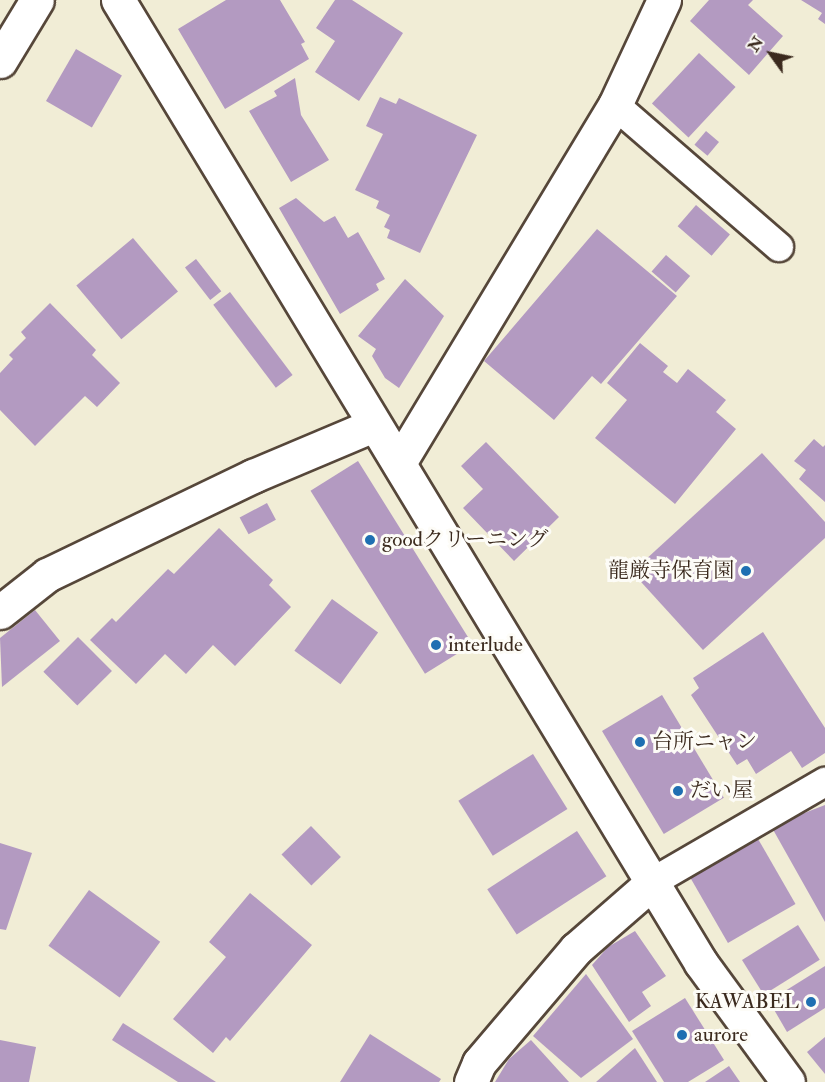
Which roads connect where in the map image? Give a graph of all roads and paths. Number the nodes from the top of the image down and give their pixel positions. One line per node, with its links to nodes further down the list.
1 (37, 0): 4 (street)
2 (118, 0): 7 (street)
3 (664, 0): 5 (street)
4 (0, 61)
5 (615, 105): 6 (lane); 8 (street)
6 (780, 247)
7 (374, 425): 8 (street); 9 (street)
8 (399, 463): 11 (street)
9 (0, 612)
10 (825, 782): 11 (lane)
11 (654, 881): 12 (street); 13 (street)
12 (471, 1082)
13 (788, 1082)

